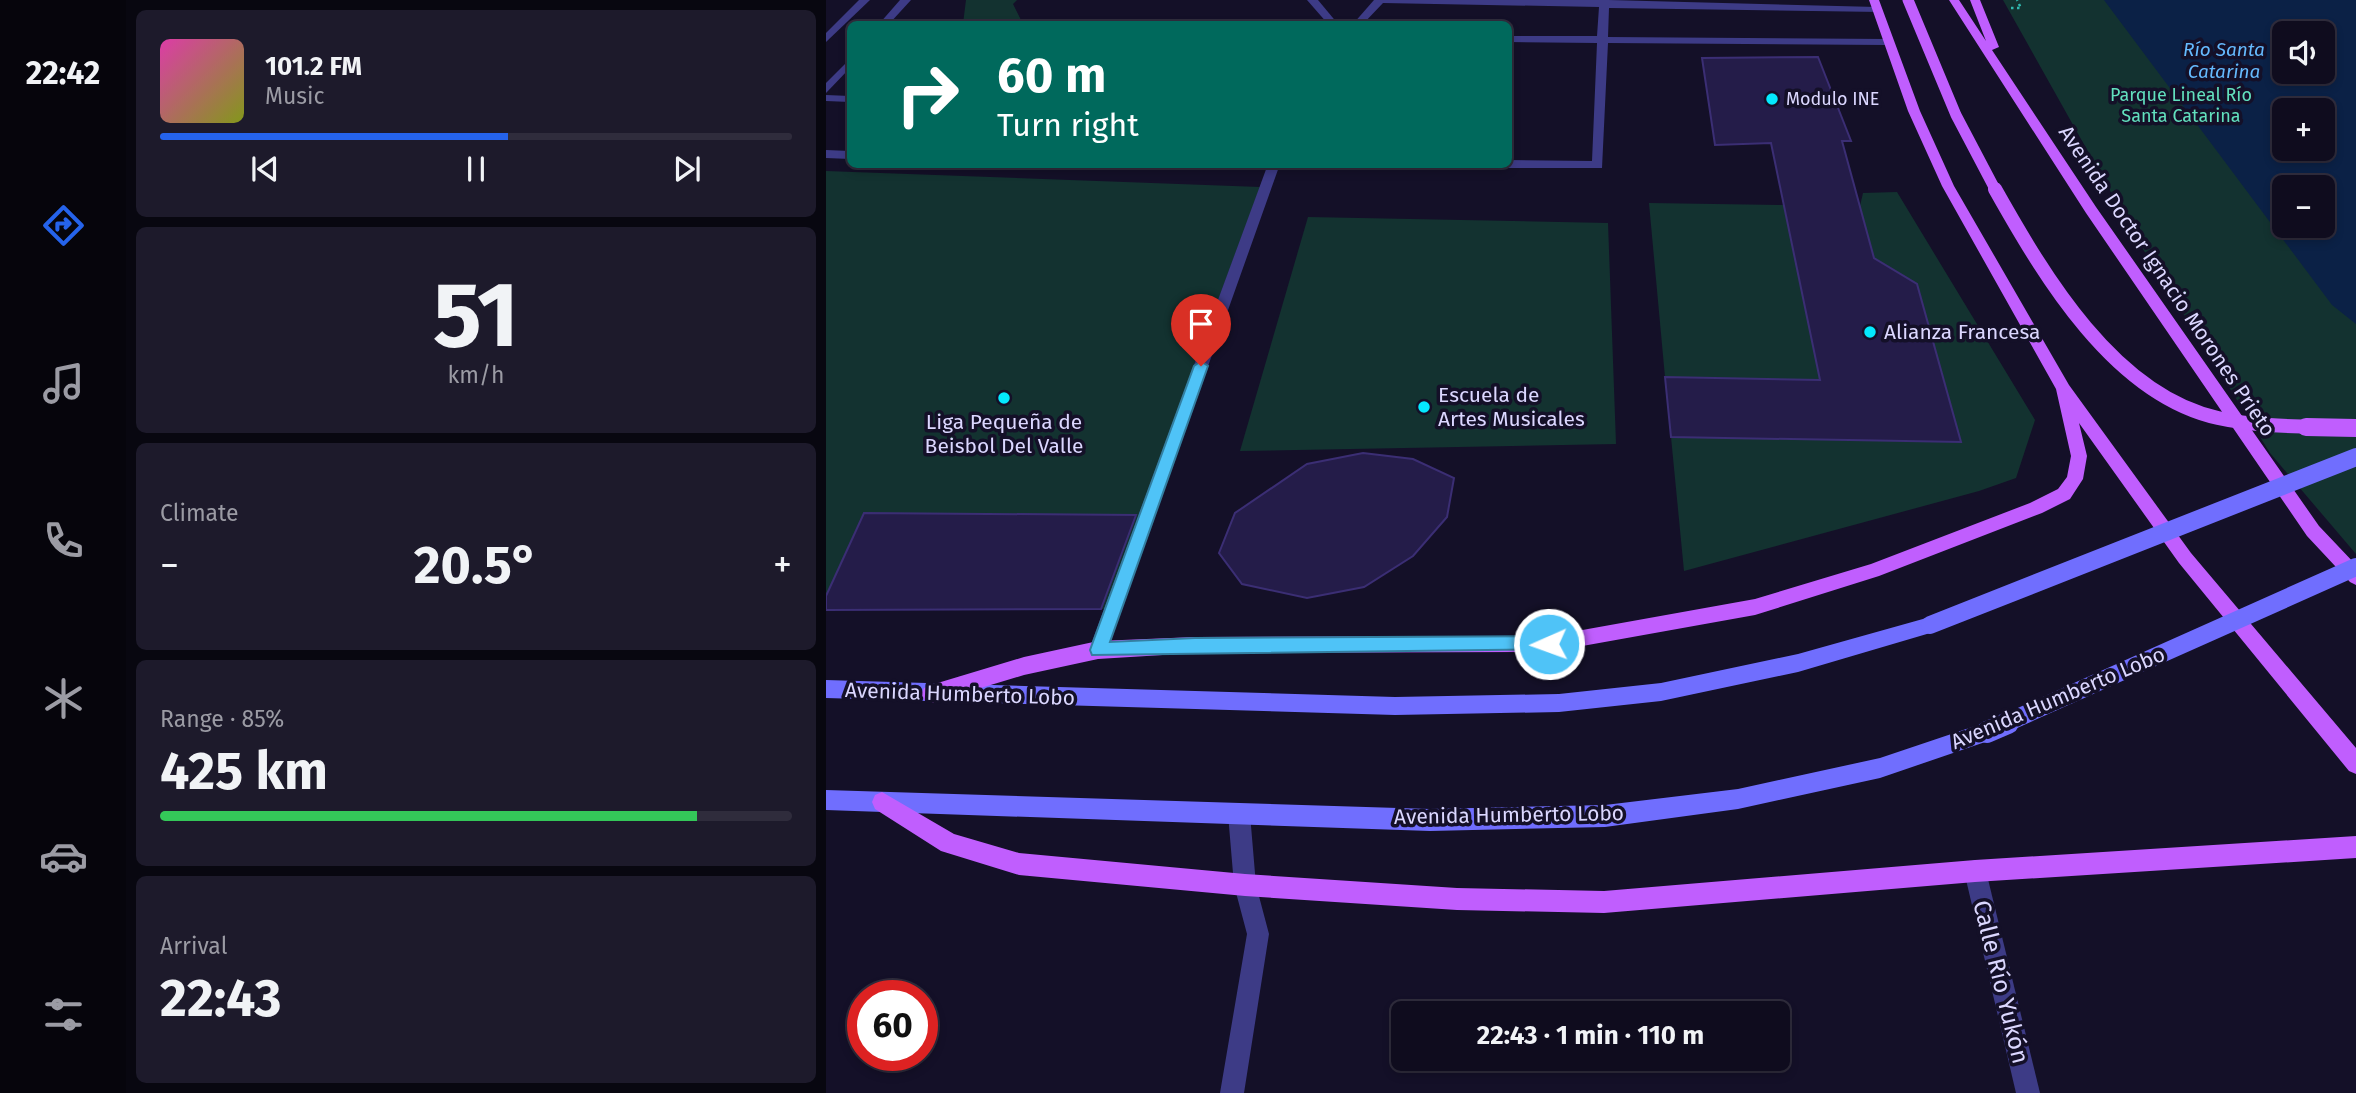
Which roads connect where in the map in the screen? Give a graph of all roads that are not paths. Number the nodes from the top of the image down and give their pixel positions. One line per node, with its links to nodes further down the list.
1 (865, 0): 15 (street)
2 (906, 0): 10 (street)
3 (1312, 0): 11 (street)
4 (1382, 0): 8 (street); 12 (street)
5 (1908, 0): 28 (main road, bridge)
6 (1954, 0): 19 (main road, Avenida Doctor Ignacio Morones Prieto)
7 (1975, 0): 19 (main road)
8 (1603, 3): 13 (street); 16 (street)
9 (1876, 5): 13 (street); 17 (main road)
10 (887, 21)
11 (1330, 21)
12 (1361, 21)
13 (1796, 21): 16 (street); 17 (street)
14 (1512, 38): 16 (street)
15 (826, 39)
16 (1604, 40): 25 (street)
17 (1887, 42): 27 (main road)
18 (847, 66): 20 (street)
19 (2010, 86): 31 (main road, Avenida Doctor Ignacio Morones Prieto)
20 (826, 90)
21 (826, 98): 22 (street)
22 (847, 99)
23 (826, 154): 24 (street)
24 (847, 155)
25 (1512, 164)
26 (1274, 168): 32 (street)
27 (2064, 389): 32 (main road); 35 (main road)
28 (2356, 428)
29 (2356, 457): 34 (main road, Avenida Humberto Lobo, bridge)
30 (2356, 567): 38 (main road, Avenida Humberto Lobo, bridge)
31 (2356, 577)
32 (1098, 650): 34 (main road)
33 (826, 690): 34 (main road, Avenida Humberto Lobo)
34 (931, 694)
35 (2356, 764)
36 (826, 800): 37 (main road, Avenida Humberto Lobo)
37 (882, 802): 38 (main road, Avenida Humberto Lobo); 41 (main road)
38 (1239, 814): 41 (street)
39 (2356, 847): 40 (main road)
40 (1975, 871): 41 (main road); 43 (street, Calle Río Yukón)
41 (1245, 885): 42 (street)
42 (1233, 1093)
43 (2028, 1093)

